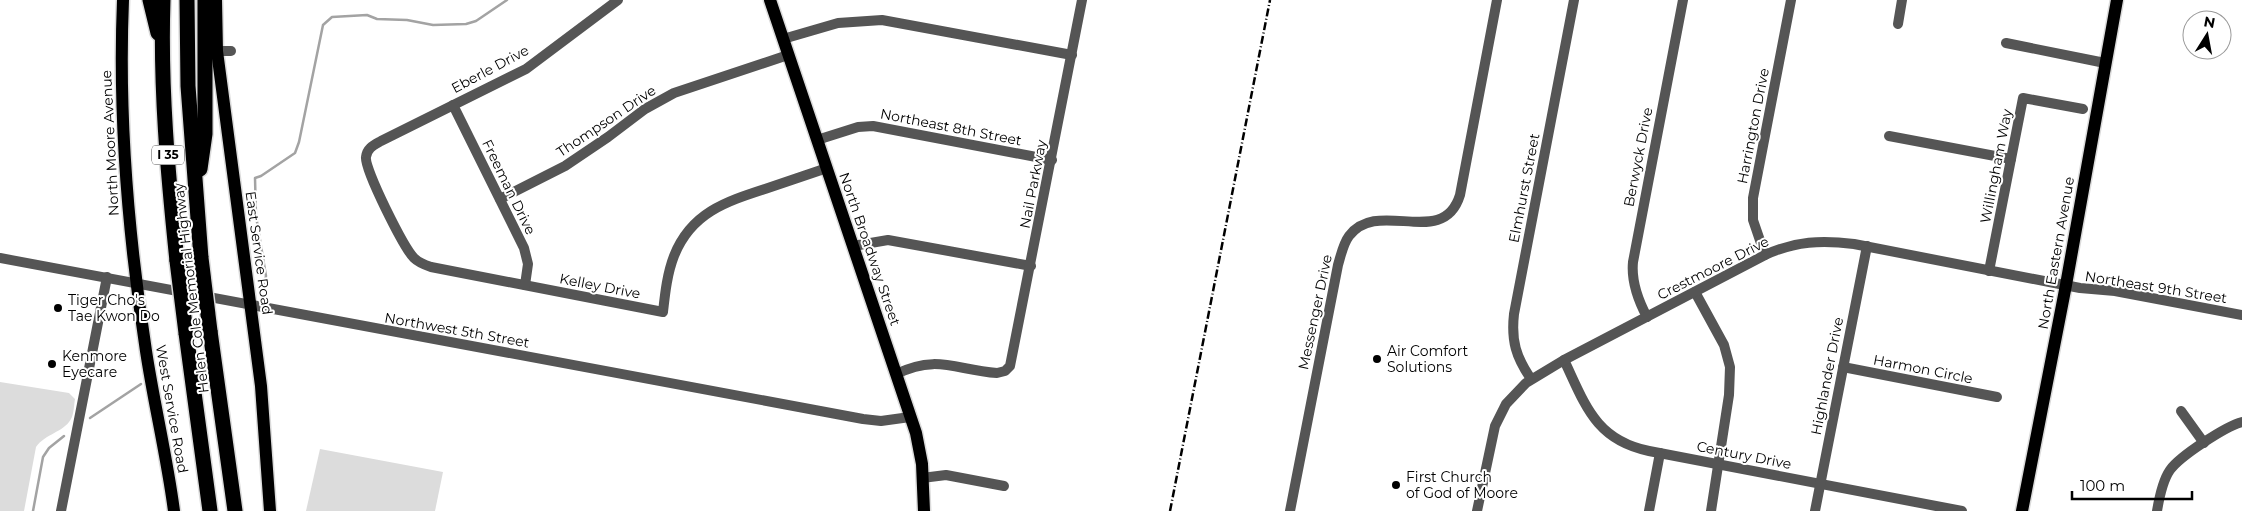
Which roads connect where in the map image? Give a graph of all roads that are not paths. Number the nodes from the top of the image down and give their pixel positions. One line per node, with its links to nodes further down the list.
1 (123, 0): 42 (main road, North Moore Avenue)
2 (150, 0): 19 (highway)
3 (163, 0): 19 (highway, Helen Cole Memorial Highway / I 35)
4 (187, 0): 34 (highway, Helen Cole Memorial Highway / I 35)
5 (205, 0): 34 (highway)
6 (216, 0): 20 (main road, East Service Road)
7 (618, 0): 25 (street, Eberle Drive)
8 (770, 0): 17 (main road, North Broadway Street)
9 (1082, 0): 23 (street, Nail Parkway)
10 (1497, 0): 69 (street, Messenger Drive)
11 (1574, 0): 52 (street, Elmhurst Street)
12 (1683, 0): 48 (street, Berwyck Drive)
13 (1791, 0): 37 (street, Harrington Drive)
14 (1902, 0): 16 (street)
15 (2118, 0): 24 (main road, North Eastern Avenue)
16 (1898, 24)
17 (783, 39): 22 (main road, North Broadway Street); 23 (street)
18 (2006, 43): 24 (street)
19 (163, 49): 65 (highway, Helen Cole Memorial Highway / I 35, bridge)
20 (217, 51): 21 (street); 46 (main road, East Service Road)
21 (231, 51)
22 (788, 55): 28 (main road, North Broadway Street); 33 (street, Thompson Drive)
23 (1072, 55): 31 (street, Nail Parkway)
24 (2106, 63): 44 (main road, North Eastern Avenue)
25 (453, 105): 29 (street, Eberle Drive); 33 (street, Freeman Drive)
26 (2083, 108): 30 (street, Willingham Way)
27 (1889, 136): 30 (street)
28 (818, 140): 31 (street, Northeast 8th Street); 32 (main road, North Broadway Street)
29 (368, 150): 43 (street, Kelley Drive)
30 (2011, 159): 40 (street, Willingham Way)
31 (1052, 160): 39 (street, Nail Parkway)
32 (827, 168): 35 (main road, North Broadway Street); 43 (street, Kelley Drive)
33 (500, 199): 43 (street, Freeman Drive)
34 (196, 200): 66 (highway, Helen Cole Memorial Highway / I 35, bridge)
35 (853, 246): 39 (street); 51 (main road, North Broadway Street)
36 (1866, 246): 37 (street, Crestmoore Drive); 40 (street, Crestmoore Drive); 50 (street, Highlander Drive)
37 (1765, 255): 45 (street, Crestmoore Drive)
38 (0, 258): 41 (street, Northwest 5th Street)
39 (1031, 266): 51 (street, Nail Parkway)
40 (1989, 271): 44 (street, Crestmoore Drive)
41 (107, 277): 42 (street, Northwest 5th Street); 63 (street)
42 (137, 283): 46 (street, Northwest 5th Street); 64 (main road, West Service Road)
43 (525, 285)
44 (2066, 285): 47 (street, Northeast 9th Street); 75 (main road, North Eastern Avenue)
45 (1694, 292): 48 (street, Crestmoore Drive); 59 (street)
46 (251, 306): 55 (street, Northwest 5th Street); 67 (main road, East Service Road)
47 (2242, 315)
48 (1648, 318): 49 (street, Crestmoore Drive)
49 (1564, 360): 52 (street, Crestmoore Drive); 58 (street, Century Drive)
50 (1843, 367): 53 (street, Harmon Circle); 61 (street, Highlander Drive)
51 (896, 374): 55 (main road, North Broadway Street)
52 (1530, 379): 70 (street, Crestmoore Drive)
53 (1997, 397)
54 (2181, 411): 57 (street)
55 (910, 417): 60 (main road, North Broadway Street)
56 (2242, 422): 57 (street)
57 (2204, 444): 76 (street)
58 (1660, 453): 59 (street, Century Drive); 71 (street)
59 (1718, 464): 61 (street, Century Drive); 72 (street)
60 (922, 478): 62 (street); 68 (main road, North Broadway Street)
61 (1820, 483): 73 (street, Highlander Drive); 74 (street, Century Drive)
62 (1004, 486)
63 (61, 511)
64 (174, 511)
65 (210, 511)
66 (235, 511)
67 (270, 511)
68 (924, 511)
69 (1290, 511)
70 (1478, 511)
71 (1649, 511)
72 (1711, 511)
73 (1815, 511)
74 (1962, 511)
75 (2022, 511)
76 (2157, 511)

